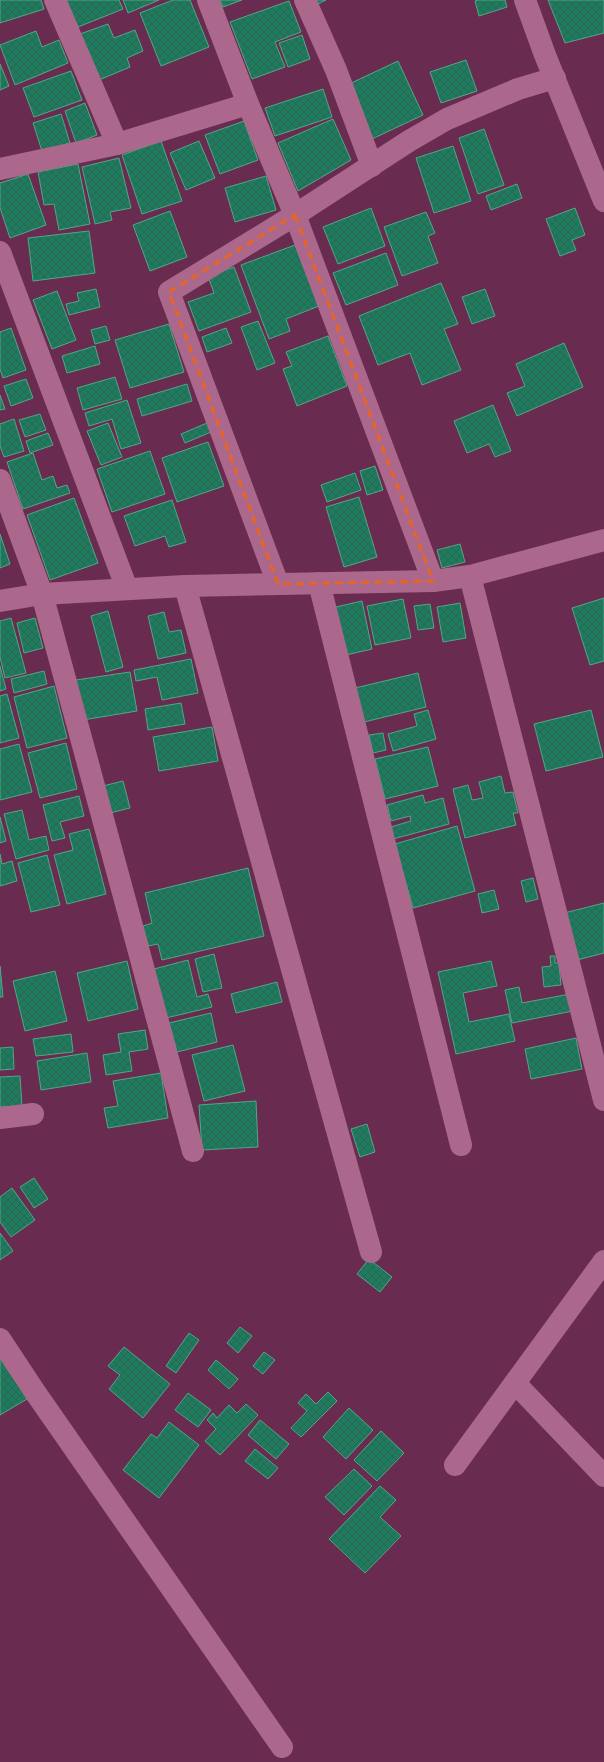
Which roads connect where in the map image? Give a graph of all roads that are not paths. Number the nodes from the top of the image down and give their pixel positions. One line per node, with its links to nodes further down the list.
1 (55, 0): 7 (street)
2 (208, 0): 6 (street)
3 (305, 0): 8 (street)
4 (525, 0): 5 (street)
5 (555, 78): 8 (street); 10 (street)
6 (248, 104): 7 (street); 11 (street)
7 (117, 144): 9 (street)
8 (372, 166): 11 (street)
9 (0, 169)
10 (604, 201)
11 (295, 215): 16 (street); 18 (street)
12 (0, 252): 20 (street)
13 (0, 480): 21 (street)
14 (604, 540): 15 (street)
15 (470, 576): 16 (street); 23 (street)
16 (433, 581): 17 (street)
17 (319, 583): 18 (street); 26 (street)
18 (278, 584): 19 (street)
19 (184, 586): 20 (street); 28 (street)
20 (127, 589): 21 (street)
21 (42, 594): 22 (street); 27 (street)
22 (0, 601)
23 (604, 1100)
24 (33, 1114): 25 (street)
25 (0, 1118)
26 (461, 1145)
27 (193, 1151)
28 (371, 1252)
29 (604, 1261): 31 (street)
30 (0, 1339): 34 (street)
31 (515, 1383): 32 (street); 33 (street)
32 (455, 1465)
33 (604, 1476)
34 (282, 1747)

